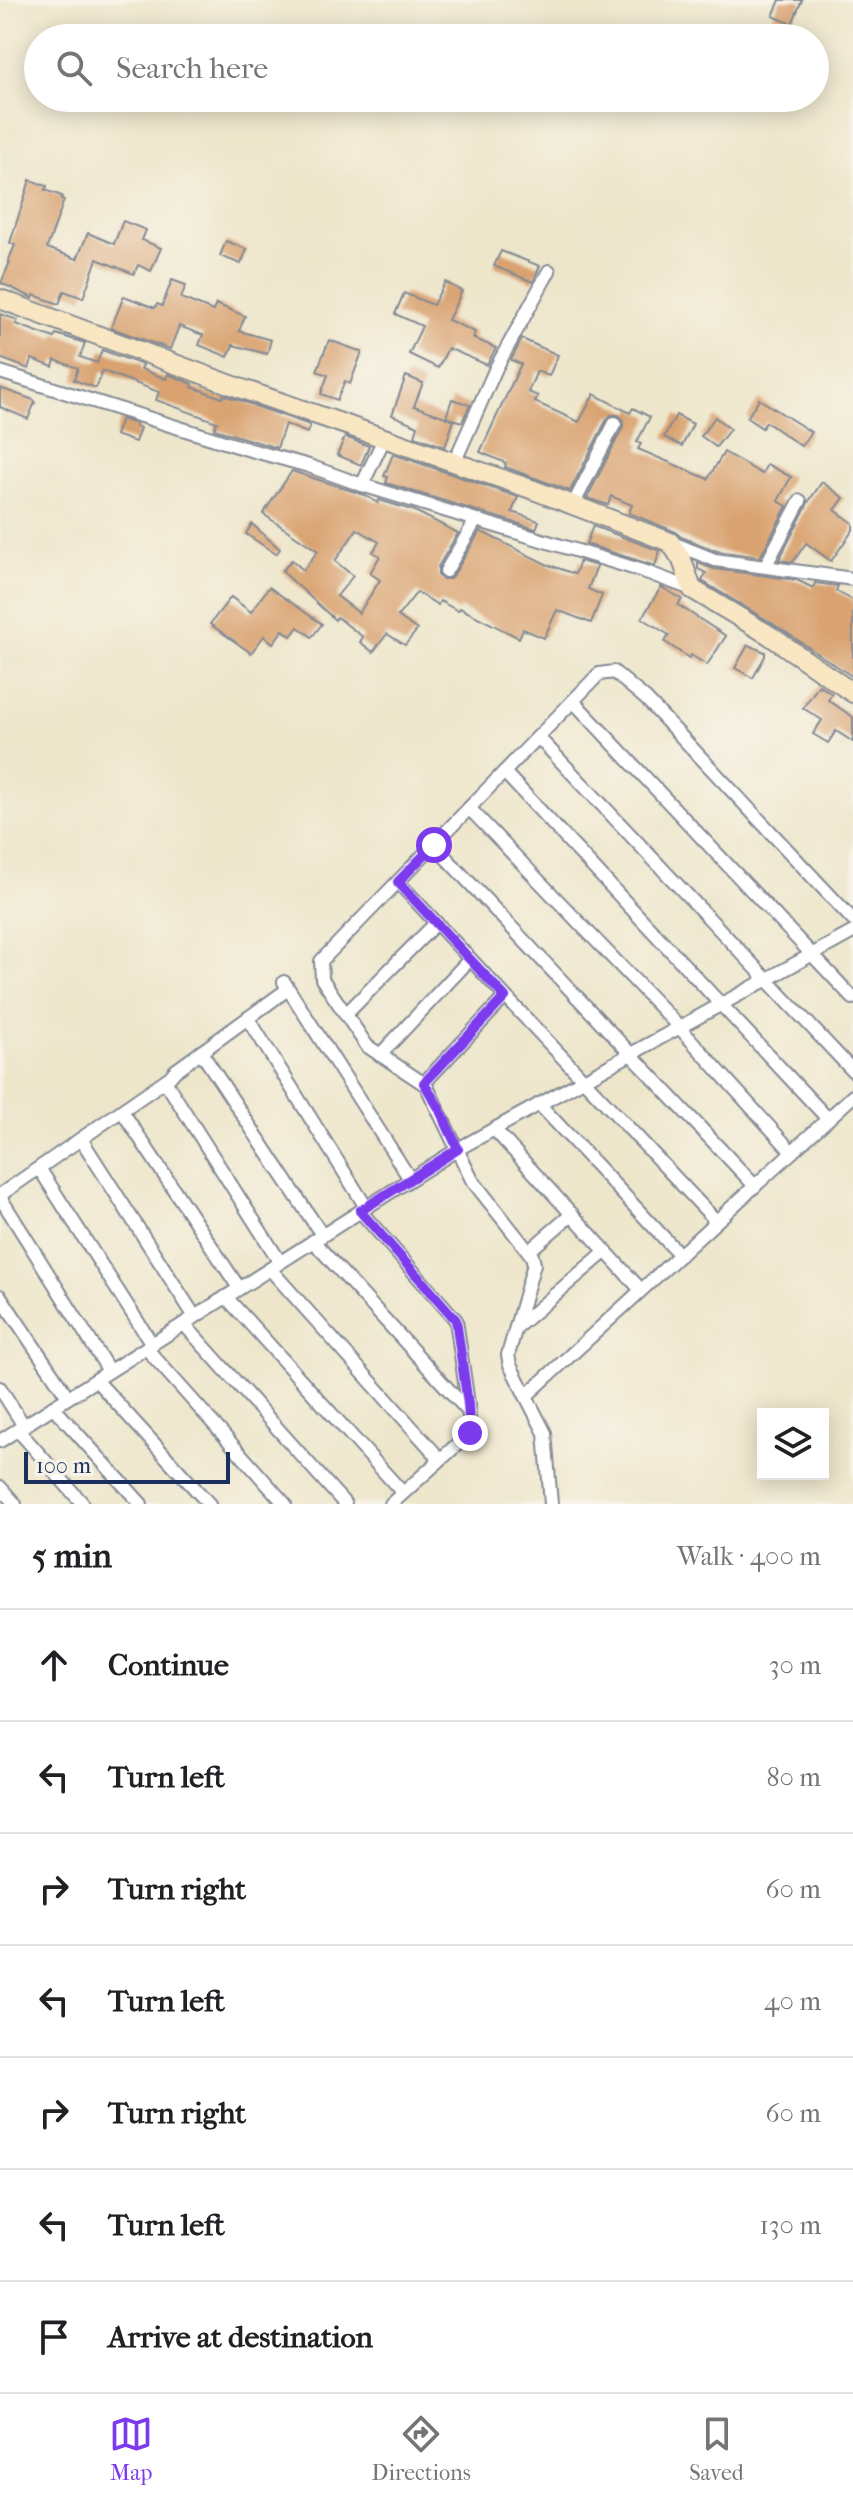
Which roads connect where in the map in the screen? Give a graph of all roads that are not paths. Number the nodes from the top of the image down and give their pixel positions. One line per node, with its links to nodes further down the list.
1 (549, 271): 6 (street)
2 (0, 299): 5 (street)
3 (0, 372): 7 (street)
4 (615, 423): 9 (street)
5 (384, 439): 6 (street); 7 (street)
6 (454, 463): 9 (street)
7 (362, 485): 10 (street)
8 (800, 501): 12 (street)
9 (573, 505): 11 (street)
10 (476, 520): 13 (street); 15 (street)
11 (670, 542): 12 (street); 15 (street)
12 (766, 565): 14 (street)
13 (446, 571)
14 (853, 579)
15 (692, 589): 16 (street)
16 (853, 693)
17 (573, 701): 18 (street); 23 (street); 26 (street)
18 (538, 737): 19 (street); 28 (street)
19 (504, 772): 20 (street); 31 (street)
20 (469, 808): 21 (street); 34 (street)
21 (434, 845): 22 (street); 37 (street)
22 (398, 882): 24 (street); 32 (street)
23 (853, 920)
24 (436, 923): 27 (street); 32 (street)
25 (853, 932): 26 (street)
26 (813, 955): 28 (street); 30 (street)
27 (470, 959): 29 (street); 36 (street)
28 (767, 980): 31 (street); 38 (street)
29 (505, 997): 39 (street); 41 (street)
30 (853, 998)
31 (722, 1005): 34 (street); 45 (street)
32 (346, 1014): 36 (street)
33 (248, 1018): 35 (street); 51 (street); 54 (street)
34 (680, 1028): 37 (street); 49 (street)
35 (201, 1052): 40 (street); 57 (street)
36 (380, 1055): 41 (street)
37 (630, 1055): 39 (street); 52 (street)
38 (853, 1071)
39 (585, 1080): 43 (street); 56 (street)
40 (165, 1081): 44 (street); 61 (street)
41 (424, 1083): 48 (street)
42 (853, 1096): 45 (street)
43 (539, 1104): 46 (street); 60 (street)
44 (122, 1111): 47 (street); 62 (street)
45 (828, 1119): 49 (street)
46 (494, 1129): 48 (street); 55 (street)
47 (81, 1139): 50 (street); 66 (street)
48 (458, 1149): 51 (street); 58 (street)
49 (792, 1152): 52 (street)
50 (39, 1168): 53 (street); 68 (street)
51 (410, 1179): 54 (street)
52 (755, 1186): 56 (street)
53 (0, 1198): 69 (street)
54 (363, 1209): 57 (street); 75 (street)
55 (572, 1214): 58 (street); 59 (street)
56 (716, 1221): 60 (street)
57 (317, 1238): 61 (street); 75 (street)
58 (529, 1251): 67 (street)
59 (606, 1251): 63 (street); 67 (street)
60 (680, 1255): 63 (street)
61 (275, 1266): 62 (street); 78 (street)
62 (239, 1288): 65 (street)
63 (641, 1290): 72 (street)
64 (0, 1296): 73 (street)
65 (226, 1297): 66 (street); 80 (street)
66 (189, 1320): 68 (street); 86 (street)
67 (517, 1327): 72 (street)
68 (149, 1346): 69 (street); 85 (street)
69 (109, 1371): 70 (street)
70 (96, 1380): 73 (street); 84 (street)
71 (0, 1388): 76 (street)
72 (526, 1396): 88 (street)
73 (68, 1397): 74 (street)
74 (53, 1407): 76 (street); 83 (street)
75 (469, 1412): 78 (street)
76 (21, 1428): 77 (street); 82 (street)
77 (0, 1441)
78 (440, 1459): 80 (street)
79 (0, 1487): 81 (street)
80 (403, 1493): 87 (street)
81 (15, 1504)
82 (83, 1504)
83 (141, 1504)
84 (209, 1504)
85 (285, 1504)
86 (345, 1504)
87 (391, 1504)
88 (551, 1504)

